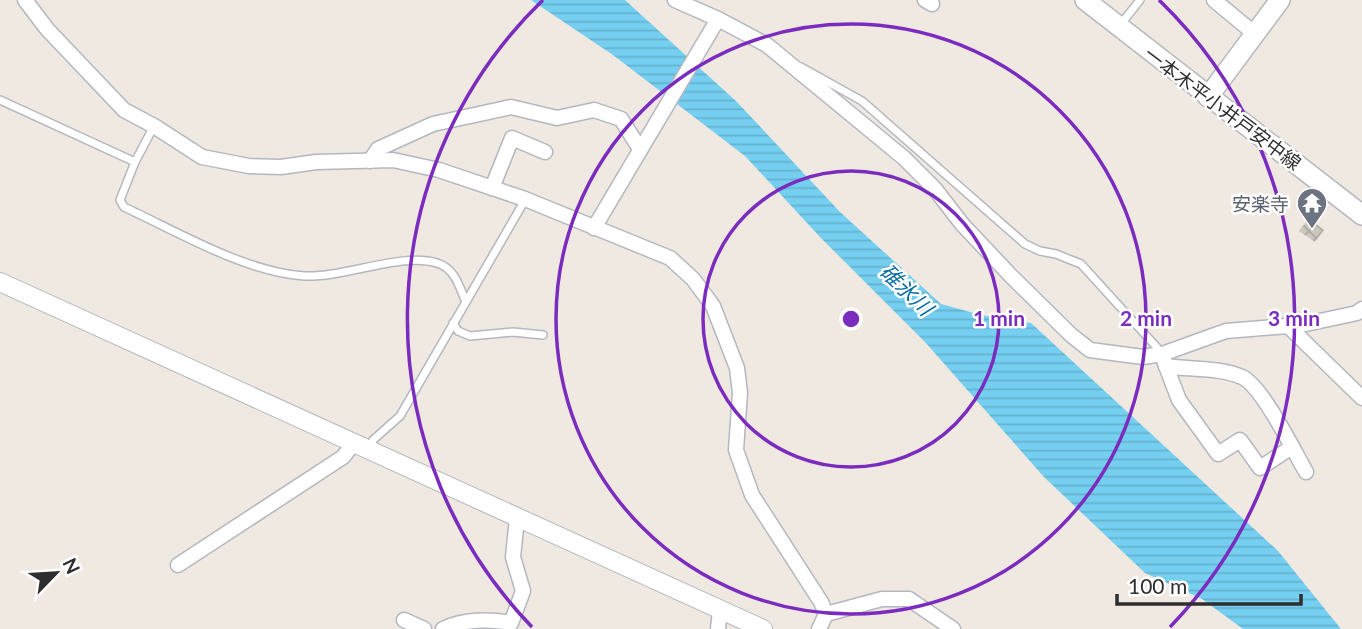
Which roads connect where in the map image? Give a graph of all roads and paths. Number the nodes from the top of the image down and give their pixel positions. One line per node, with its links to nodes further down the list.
1 (25, 0): 13 (street)
2 (675, 0): 7 (street)
3 (1085, 0): 8 (main road, 一本木平小井戸安中線)
4 (1140, 0): 8 (lane)
5 (1214, 0): 9 (street)
6 (1280, 0): 9 (main road)
7 (716, 23): 10 (street); 14 (street)
8 (1118, 27): 11 (main road, 一本木平小井戸安中線)
9 (1255, 34): 11 (main road)
10 (796, 68): 28 (lane); 28 (street)
11 (1208, 97): 20 (main road, 一本木平小井戸安中線)
12 (0, 100): 17 (lane)
13 (154, 126): 16 (street); 17 (lane)
14 (642, 145): 16 (street); 21 (street)
15 (545, 152): 18 (street)
16 (370, 161): 18 (street)
17 (135, 162): 23 (lane)
18 (492, 188): 19 (street)
19 (525, 199): 21 (street); 23 (lane)
20 (1361, 212)
21 (594, 228): 36 (street)
22 (0, 282): 30 (street)
23 (465, 300): 25 (lane)
24 (1362, 309): 26 (street)
25 (453, 323): 27 (lane); 30 (lane)
26 (1287, 325): 28 (street); 29 (street)
27 (543, 335)
28 (1164, 360): 31 (street); 31 (street)
29 (1362, 398)
30 (362, 446): 33 (street); 34 (street)
31 (1292, 447): 32 (street)
32 (1306, 472)
33 (517, 518): 35 (street); 39 (street)
34 (178, 565)
35 (720, 610): 40 (street); 41 (street)
36 (826, 614): 42 (street); 43 (street)
37 (404, 620): 38 (street)
38 (424, 629)
39 (443, 629)
40 (718, 629)
41 (763, 629)
42 (819, 629)
43 (953, 629)

